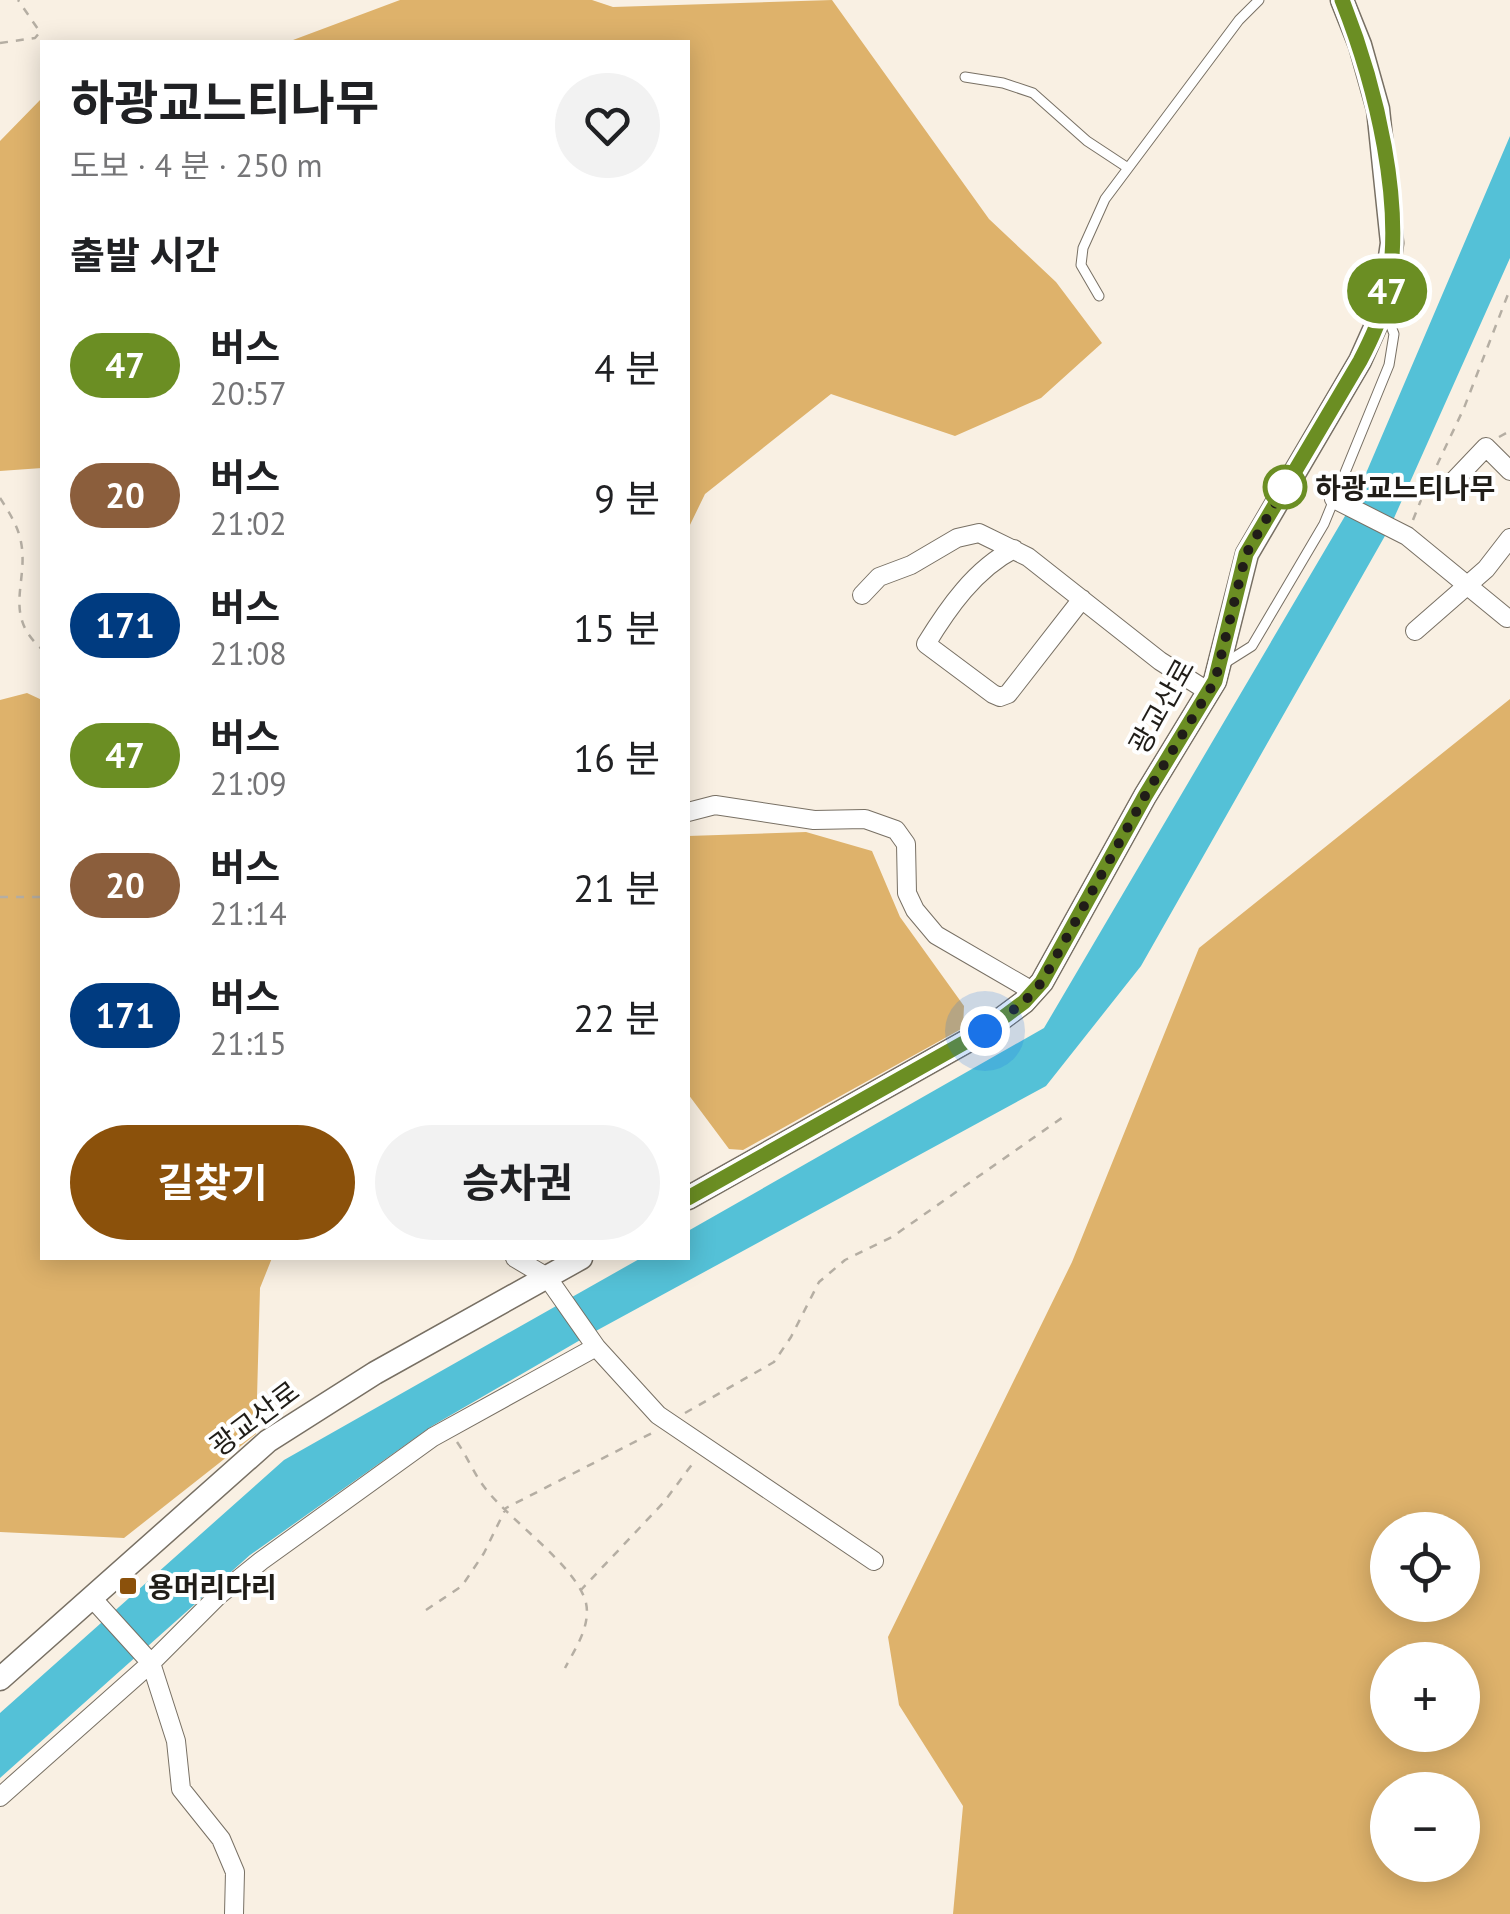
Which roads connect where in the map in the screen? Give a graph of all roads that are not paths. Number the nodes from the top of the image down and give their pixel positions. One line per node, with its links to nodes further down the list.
1 (1259, 0): 4 (lane)
2 (1342, 0): 6 (street, 광교산로)
3 (965, 77): 4 (lane)
4 (1128, 168): 5 (lane)
5 (1099, 296)
6 (1384, 306): 9 (lane); 17 (street, 광교산로)
7 (1510, 471): 8 (street)
8 (1429, 483)
9 (1340, 502): 12 (street); 17 (lane)
10 (1510, 538): 12 (street)
11 (1014, 549): 13 (street); 14 (street); 14 (street)
12 (1468, 585): 15 (street); 16 (street)
13 (862, 595)
14 (1082, 599): 18 (street)
15 (1507, 618)
16 (1415, 630)
17 (1218, 667): 18 (street, 광교산로)
18 (1209, 692): 20 (street, 광교산로)
19 (690, 811): 20 (street)
20 (1034, 992): 21 (street, 광교산로)
21 (690, 1197)
22 (518, 1260): 24 (street)
23 (579, 1260): 24 (street, 광교산로)
24 (552, 1284): 25 (street); 27 (street, 광교산로)
25 (594, 1344): 26 (street); 28 (street)
26 (874, 1560)
27 (98, 1603): 28 (street); 29 (street, 광교산로)
28 (149, 1661): 30 (street); 31 (street)
29 (0, 1679)
30 (0, 1798)
31 (234, 1914)

